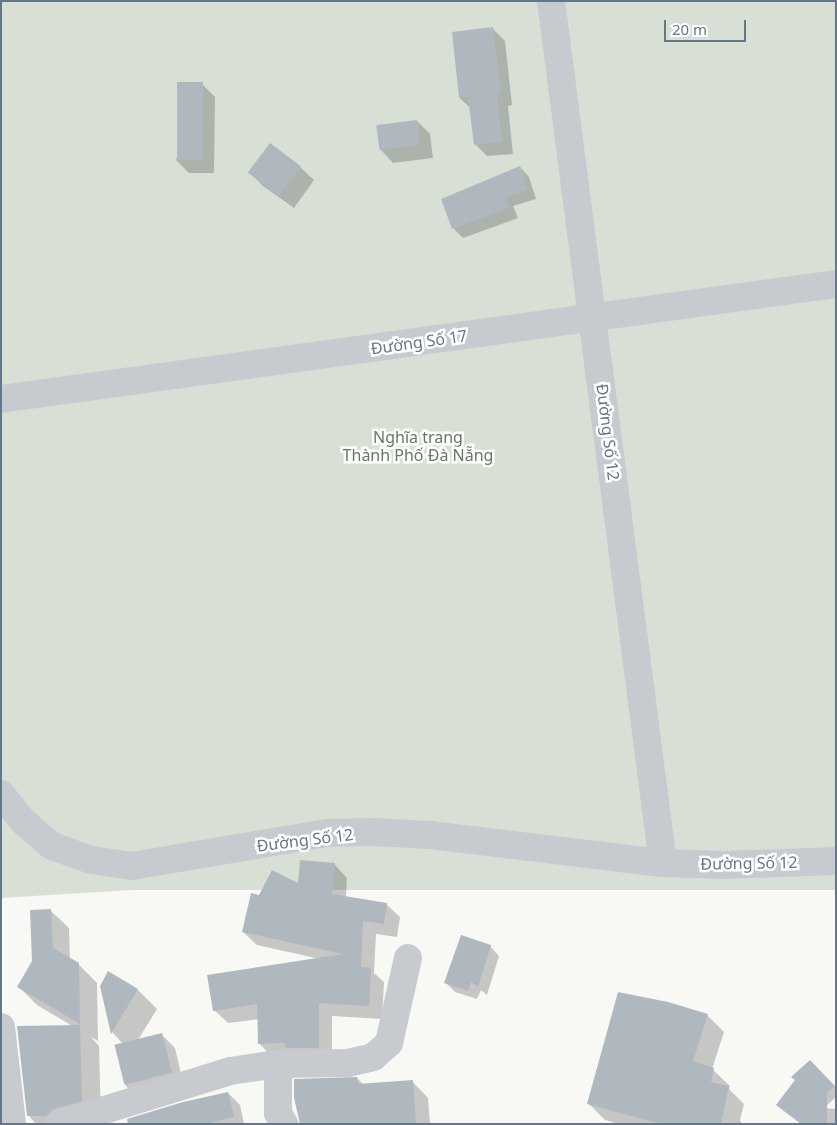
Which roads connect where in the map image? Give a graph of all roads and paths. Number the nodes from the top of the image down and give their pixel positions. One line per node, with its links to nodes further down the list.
1 (551, 1): 3 (street, Đường Số 12)
2 (836, 284): 3 (street, Đường Số 17)
3 (594, 318): 4 (street, Đường Số 17); 7 (street, Đường Số 12)
4 (1, 400)
5 (1, 794): 7 (street, Đường Số 12)
6 (836, 860): 7 (street, Đường Số 12)
7 (662, 863)
8 (408, 958): 10 (street)
9 (1, 1027): 11 (street)
10 (278, 1064): 12 (street); 13 (street)
11 (12, 1124)
12 (60, 1124)
13 (284, 1124)

